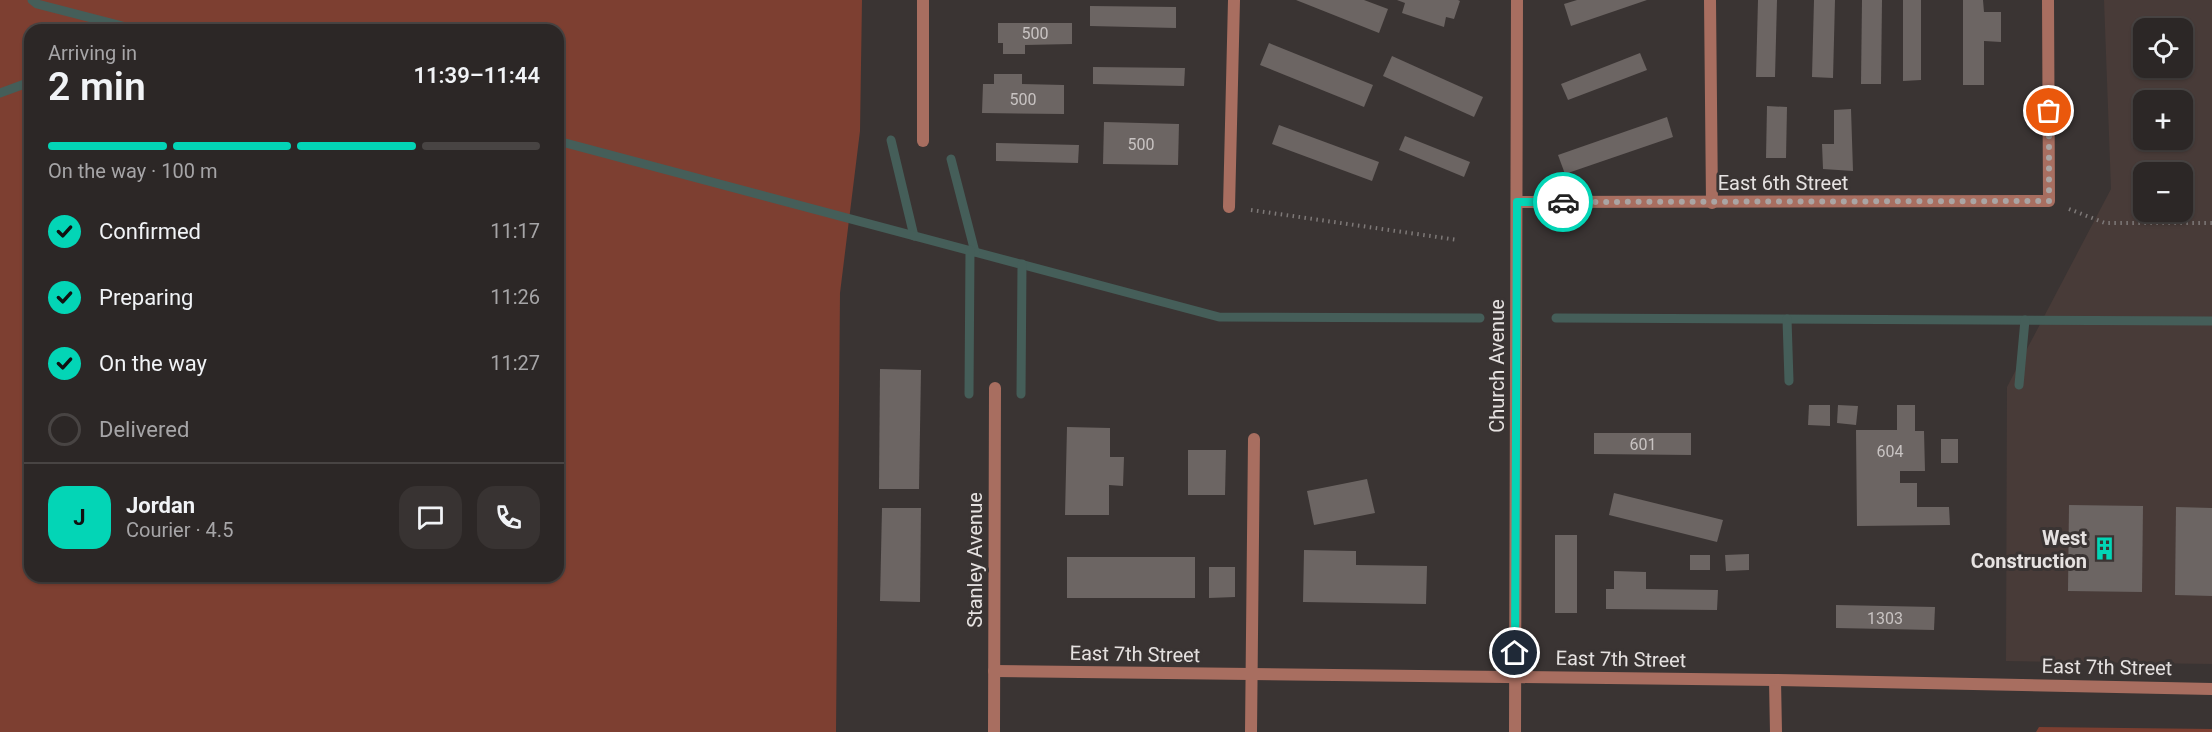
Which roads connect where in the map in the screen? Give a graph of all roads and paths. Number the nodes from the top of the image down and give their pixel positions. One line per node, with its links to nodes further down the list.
1 (923, 0): 6 (street)
2 (1234, 0): 10 (street)
3 (1517, 0): 8 (street, Church Avenue)
4 (1710, 0): 9 (street)
5 (2048, 0): 7 (street)
6 (923, 141)
7 (2049, 201): 9 (street, East 6th Street); 11 (path)
8 (1517, 202): 9 (street, East 6th Street); 17 (street, Church Avenue)
9 (1712, 202)
10 (1229, 207): 12 (path)
11 (2212, 223)
12 (1458, 240)
13 (995, 388): 15 (street, Stanley Avenue)
14 (1254, 439): 16 (street)
15 (994, 671): 16 (street, East 7th Street); 20 (street, Stanley Avenue)
16 (1251, 674): 17 (street, East 7th Street); 21 (street)
17 (1515, 677): 18 (street, East 7th Street); 22 (street, Church Avenue)
18 (1775, 680): 19 (street, East 7th Street); 23 (street)
19 (2212, 688)
20 (993, 732)
21 (1251, 732)
22 (1515, 732)
23 (1776, 732)

